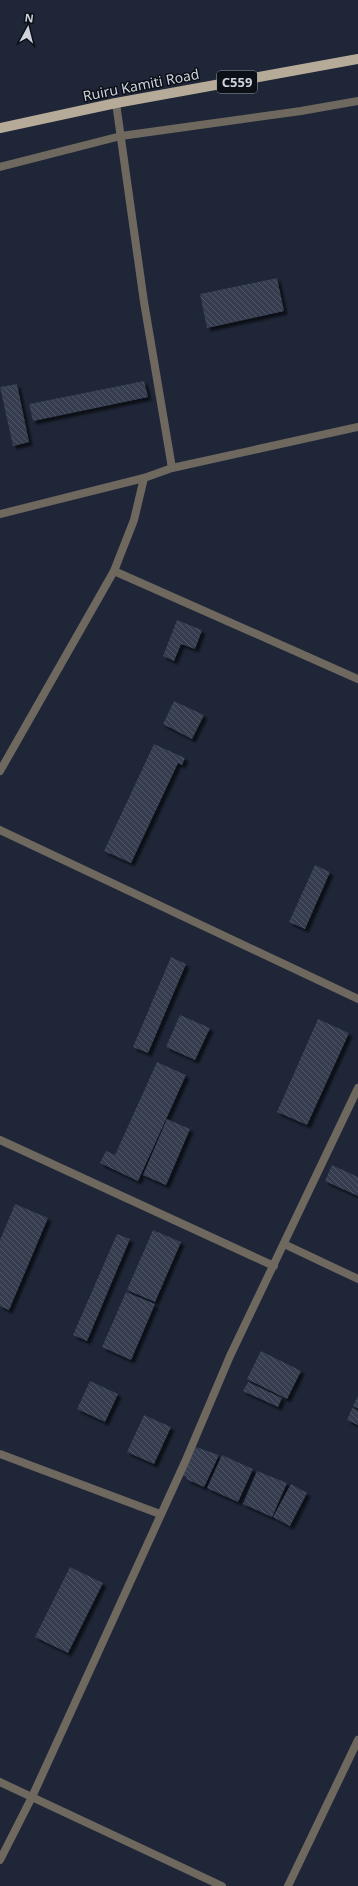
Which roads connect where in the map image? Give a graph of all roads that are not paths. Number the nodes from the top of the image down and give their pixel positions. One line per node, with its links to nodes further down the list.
1 (358, 59): 3 (main road, Ruiru Kamiti Road / C559)
2 (358, 101): 5 (street)
3 (116, 103): 4 (main road, Ruiru Kamiti Road / C559); 5 (street)
4 (0, 128)
5 (121, 136): 6 (street); 8 (street)
6 (0, 166)
7 (358, 427): 8 (street)
8 (172, 468): 9 (street)
9 (144, 478): 10 (street); 11 (street)
10 (0, 514)
11 (114, 571): 12 (street); 13 (street)
12 (358, 679)
13 (0, 771)
14 (0, 830): 15 (street)
15 (358, 999)
16 (358, 1088): 18 (street)
17 (0, 1140): 19 (street)
18 (284, 1244): 19 (street); 20 (street)
19 (274, 1266): 22 (street)
20 (358, 1279)
21 (0, 1454): 22 (street)
22 (160, 1514): 25 (street)
23 (358, 1740): 28 (street)
24 (0, 1782): 25 (street)
25 (32, 1797): 26 (street); 27 (street)
26 (0, 1860)
27 (222, 1886)
28 (288, 1886)

